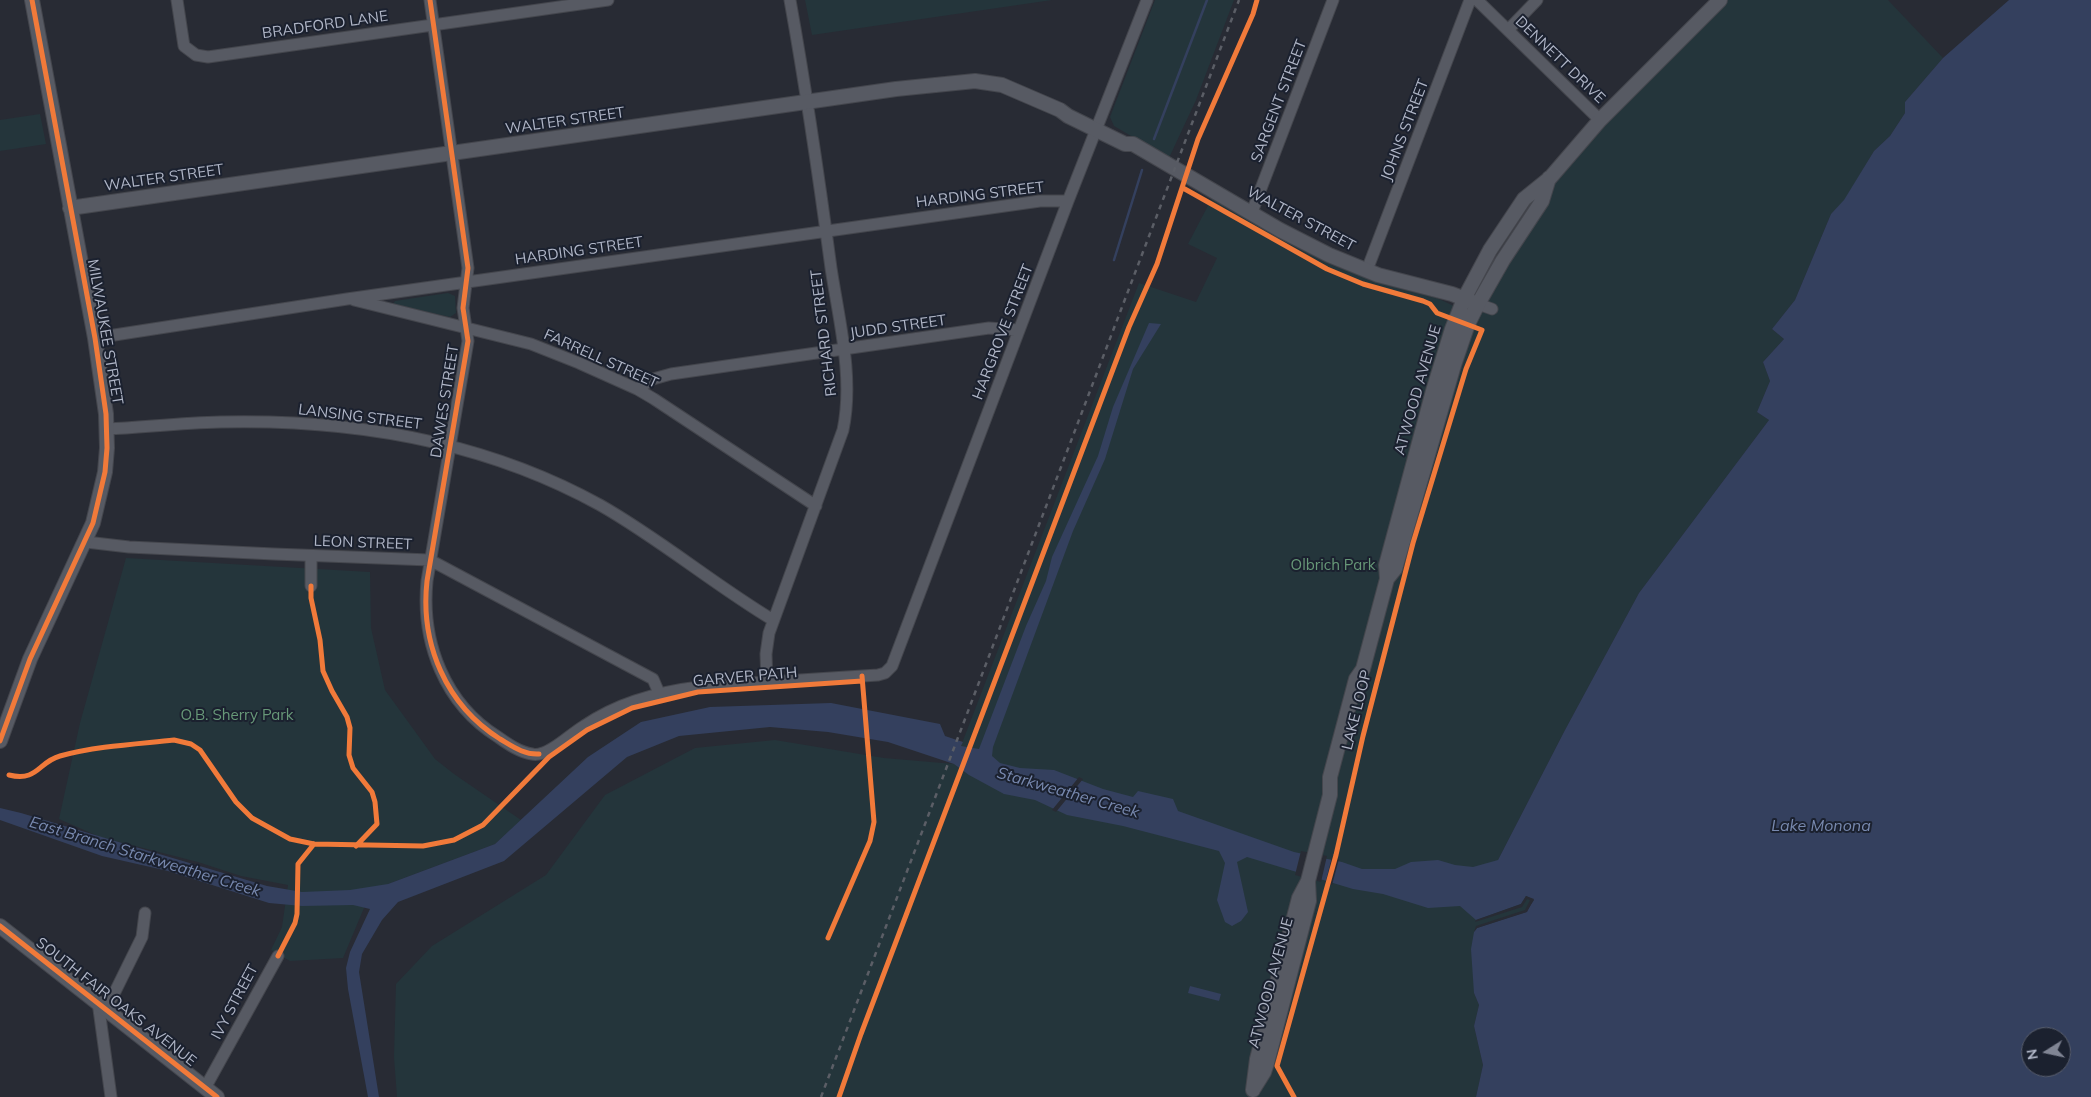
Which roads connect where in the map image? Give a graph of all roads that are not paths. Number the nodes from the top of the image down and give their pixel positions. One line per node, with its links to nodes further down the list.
1 (32, 0): 20 (street, MILWAUKEE STREET)
2 (177, 0): 12 (street, BRADFORD LANE)
3 (430, 0): 12 (street, DAWES STREET)
4 (608, 0): 12 (street, BRADFORD LANE)
5 (790, 0): 14 (street, RICHARD STREET)
6 (1147, 0): 16 (street, HARGROVE STREET)
7 (1333, 0): 21 (street, SARGENT STREET)
8 (1470, 0): 23 (street, JOHNS STREET)
9 (1477, 0): 13 (street, DENNETT DRIVE)
10 (1537, 0): 13 (street)
11 (1720, 0): 15 (street, ATWOOD AVENUE)
12 (433, 24): 17 (street, DAWES STREET)
13 (1508, 30): 15 (street, DENNETT DRIVE)
14 (808, 102): 16 (street, WALTER STREET); 17 (street, WALTER STREET); 22 (street, RICHARD STREET)
15 (1600, 120): 18 (street, ATWOOD AVENUE)
16 (1098, 126): 19 (street, HARGROVE STREET); 21 (street, WALTER STREET)
17 (453, 154): 20 (street, WALTER STREET); 24 (street, DAWES STREET)
18 (1550, 178): 26 (street, ATWOOD AVENUE); 27 (street, ATWOOD AVENUE)
19 (1068, 201): 22 (street, HARDING STREET); 30 (street, HARGROVE STREET)
20 (70, 208): 31 (street, MILWAUKEE STREET)
21 (1252, 212): 23 (street, WALTER STREET)
22 (826, 232): 24 (street, HARDING STREET); 32 (street, RICHARD STREET)
23 (1368, 270): 26 (street, WALTER STREET)
24 (466, 282): 25 (street, HARDING STREET); 29 (street, DAWES STREET)
25 (348, 299): 29 (street, FARRELL STREET); 31 (street, HARDING STREET)
26 (1464, 299): 27 (street, WALTER STREET); 40 (street, ATWOOD AVENUE)
27 (1478, 304): 28 (street, WALTER STREET); 40 (street, ATWOOD AVENUE)
28 (1492, 309)
29 (466, 328): 33 (street, FARRELL STREET); 35 (street, DAWES STREET)
30 (1019, 330): 32 (street, JUDD STREET); 43 (street, HARGROVE STREET)
31 (95, 338): 34 (street, MILWAUKEE STREET)
32 (843, 350): 33 (street, JUDD STREET); 36 (street, RICHARD STREET)
33 (637, 389): 36 (street, FARRELL STREET)
34 (107, 429): 35 (street, LANSING STREET); 37 (street, MILWAUKEE STREET)
35 (450, 445): 39 (street, DAWES STREET); 42 (street, LANSING STREET)
36 (816, 506): 42 (street, RICHARD STREET)
37 (86, 542): 38 (street, LEON STREET); 45 (street, MILWAUKEE STREET)
38 (311, 556): 39 (street, LEON STREET); 41 (street)
39 (430, 560): 44 (street, LEON STREET); 44 (street, DAWES STREET)
40 (1387, 578): 51 (street, ATWOOD AVENUE)
41 (311, 586)
42 (773, 620): 43 (street, RICHARD STREET)
43 (767, 682): 44 (street)
44 (659, 694)
45 (0, 741)
46 (145, 913): 49 (street)
47 (0, 926): 49 (street, SOUTH FAIR OAKS AVENUE)
48 (278, 956): 50 (street, IVY STREET)
49 (102, 1005): 50 (street, SOUTH FAIR OAKS AVENUE); 52 (street)
50 (205, 1088): 53 (street, SOUTH FAIR OAKS AVENUE)
51 (1251, 1093)
52 (111, 1097)
53 (217, 1097)

